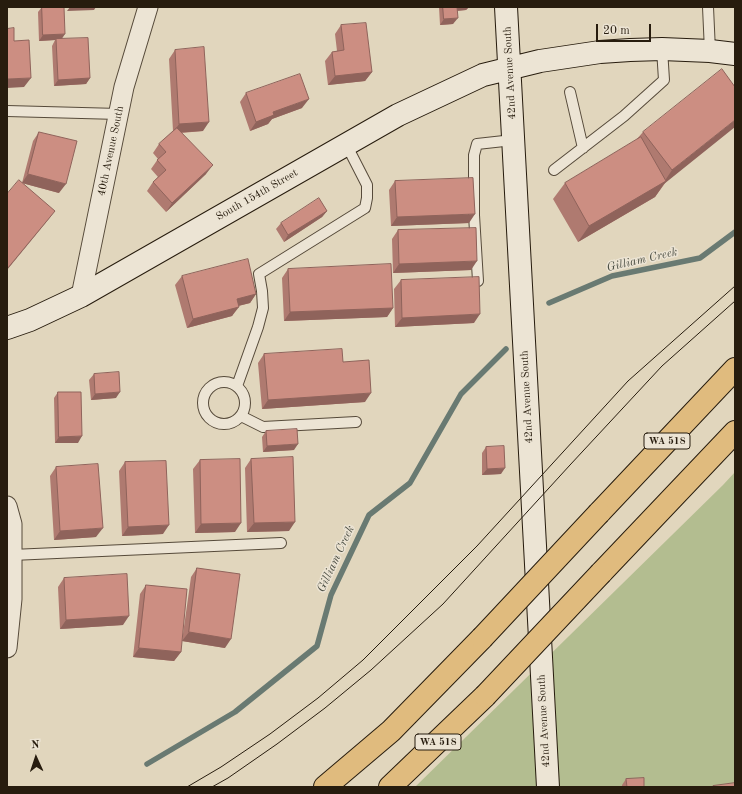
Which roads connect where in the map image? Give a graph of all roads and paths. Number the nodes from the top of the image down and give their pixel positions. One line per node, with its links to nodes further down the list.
1 (148, 7): 10 (street, 40th Avenue South)
2 (506, 7): 7 (street, 42nd Avenue South)
3 (708, 7): 5 (lane)
4 (662, 49): 5 (street, South 154th Street); 7 (street, South 154th Street); 13 (lane)
5 (710, 51): 6 (street, South 154th Street)
6 (735, 54)
7 (509, 68): 11 (street, 42nd Avenue South); 12 (street, South 154th Street)
8 (570, 92): 13 (lane)
9 (7, 111): 10 (lane)
10 (119, 114): 16 (street, 40th Avenue South)
11 (513, 140): 15 (lane); 29 (street, 42nd Avenue South)
12 (346, 144): 16 (street, South 154th Street); 19 (lane)
13 (583, 148): 14 (lane)
14 (554, 170)
15 (478, 281)
16 (80, 296): 17 (street, South 154th Street)
17 (7, 328)
18 (735, 369): 27 (highway, WA 518, bridge)
19 (237, 386): 20 (lane); 20 (lane)
20 (241, 416): 21 (lane)
21 (356, 422)
22 (735, 432): 28 (highway, WA 518, bridge)
23 (7, 506): 25 (street)
24 (281, 543): 25 (lane)
25 (12, 555): 26 (street)
26 (7, 648)
27 (325, 787)
28 (390, 787)
29 (548, 787)

